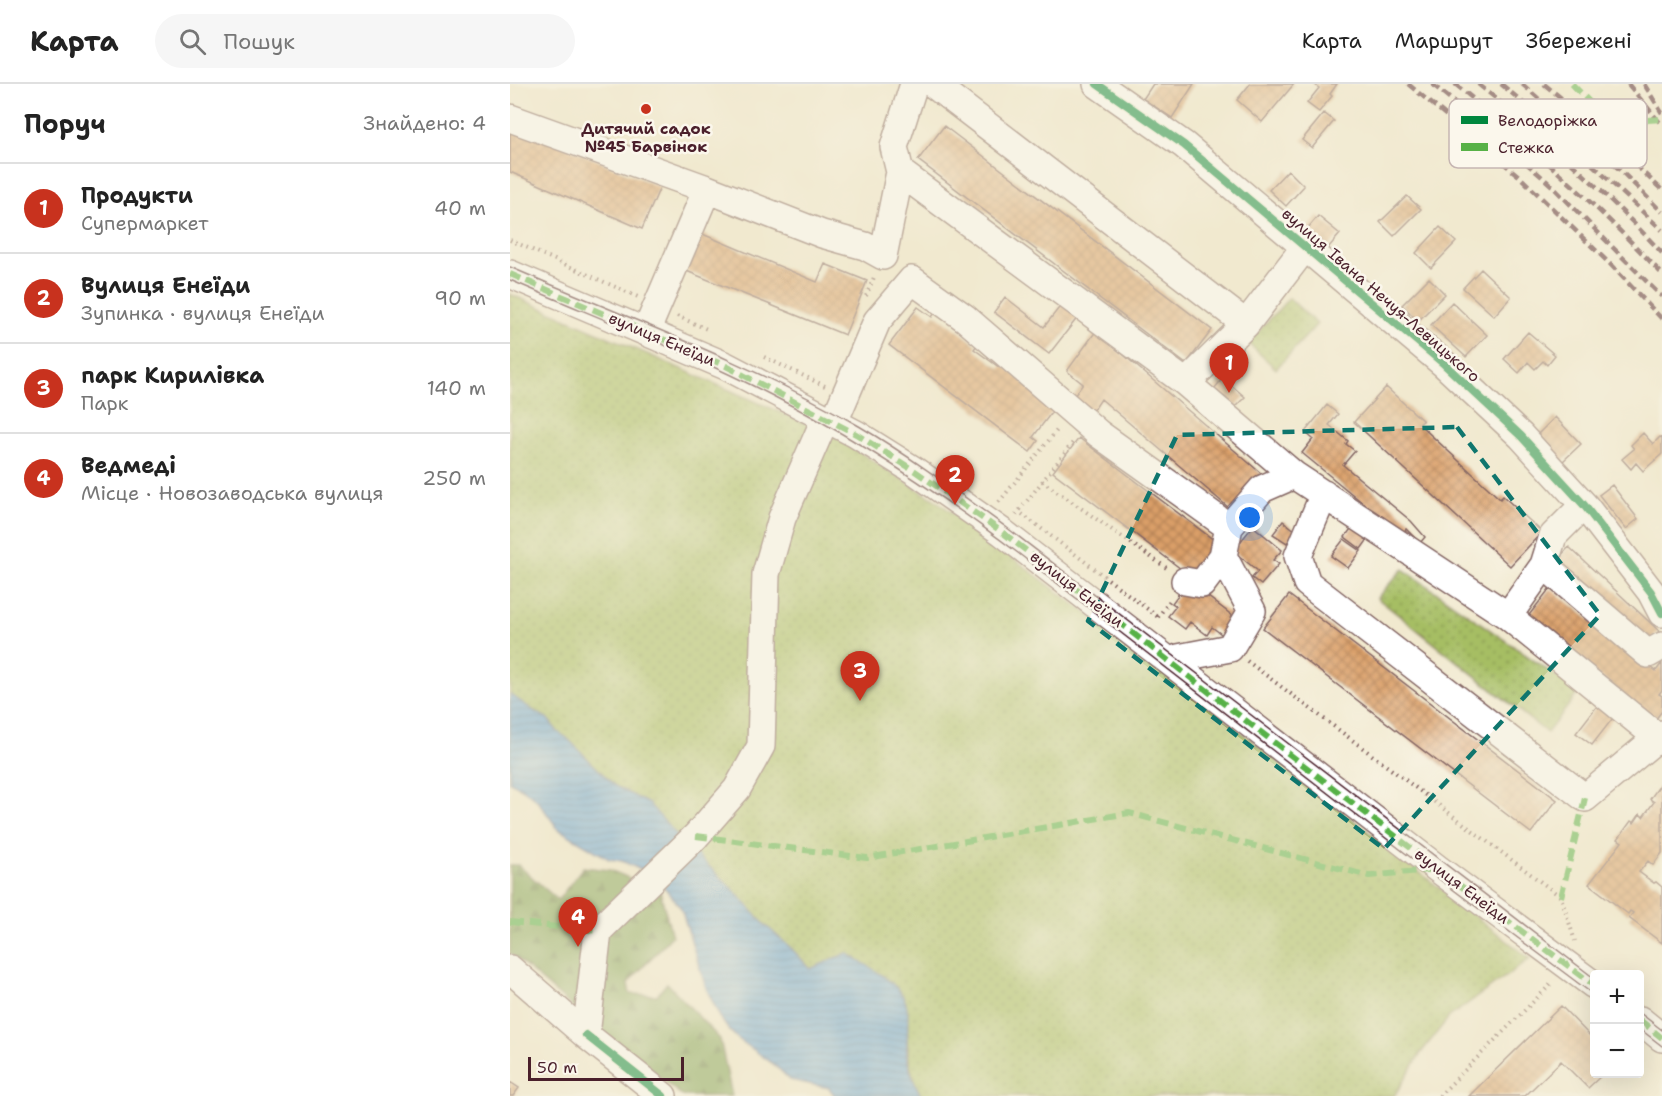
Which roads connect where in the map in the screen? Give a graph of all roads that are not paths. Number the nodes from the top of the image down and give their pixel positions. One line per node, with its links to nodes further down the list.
1 (914, 84): 5 (street)
2 (933, 84): 11 (street)
3 (1097, 84): 7 (street, вулиця Івана Нечуя-Левицького)
4 (510, 118): 6 (street)
5 (900, 172): 8 (street); 13 (street)
6 (707, 189): 8 (street); 12 (street)
7 (1305, 247): 11 (street); 17 (street, вулиця Івана Нечуя-Левицького)
8 (883, 256): 10 (street)
9 (510, 274): 12 (street, вулиця Енеїди)
10 (912, 280): 14 (street); 18 (street)
11 (1246, 324): 13 (street)
12 (646, 332): 14 (street, вулиця Енеїди)
13 (1186, 383): 15 (street)
14 (830, 420): 25 (street, вулиця Енеїди); 30 (street)
15 (1294, 475): 16 (street); 18 (street)
16 (1324, 494): 23 (street); 26 (street)
17 (1584, 506): 20 (street); 22 (street, вулиця Івана Нечуя-Левицького)
18 (1229, 527): 19 (street)
19 (1223, 556): 21 (street); 25 (street)
20 (1544, 565): 23 (street); 24 (street)
21 (1185, 581)
22 (1662, 613)
23 (1508, 616): 26 (street)
24 (1662, 646)
25 (1173, 664): 28 (street, вулиця Енеїди)
26 (1661, 738)
27 (510, 969): 30 (street)
28 (1590, 980)
29 (1644, 1023): 31 (street)
30 (586, 1035): 32 (street)
31 (1662, 1038)
32 (663, 1096)

